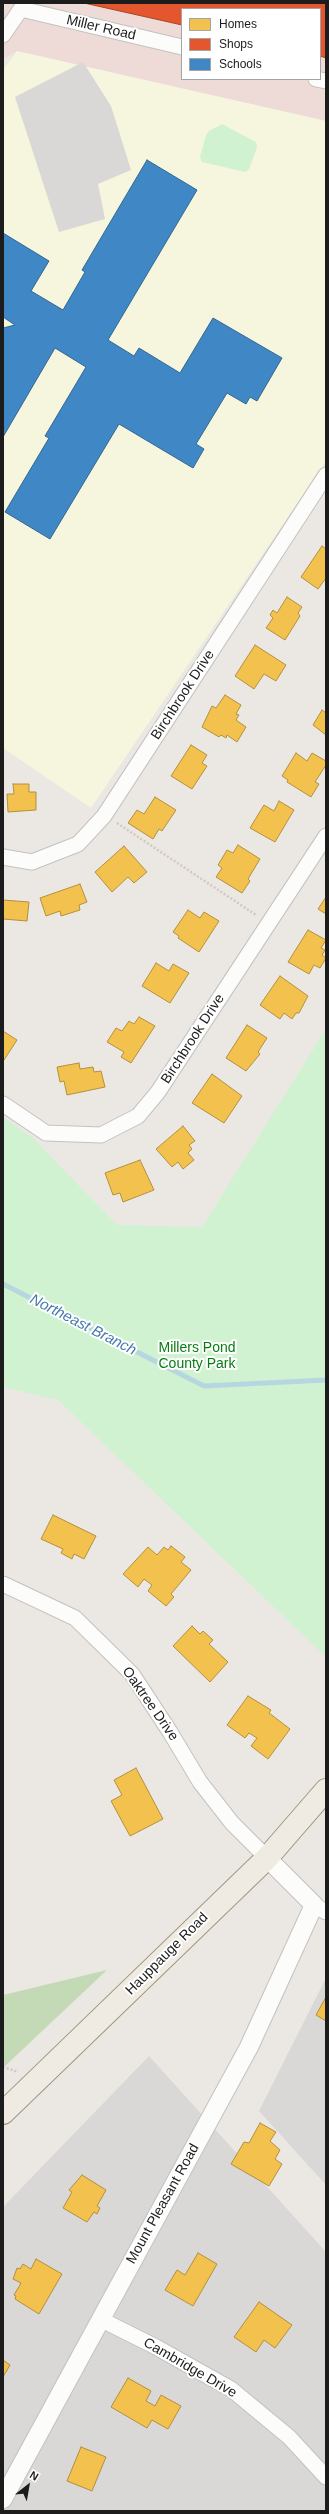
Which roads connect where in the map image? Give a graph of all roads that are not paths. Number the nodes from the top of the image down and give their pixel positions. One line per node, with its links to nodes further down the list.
1 (23, 6): 2 (street); 3 (street, Miller Road)
2 (3, 35)
3 (181, 47)
4 (326, 475): 6 (street, Birchbrook Drive)
5 (326, 836): 7 (street, Birchbrook Drive)
6 (3, 857)
7 (3, 1104)
8 (3, 1584): 10 (street, Oaktree Drive)
9 (326, 1790): 10 (main road, Hauppauge Road)
10 (267, 1858): 11 (street); 12 (main road, Hauppauge Road)
11 (320, 1908): 13 (street, Mount Pleasant Road)
12 (3, 2113)
13 (100, 2320): 14 (street, Cambridge Drive); 15 (street, Mount Pleasant Road)
14 (326, 2476)
15 (3, 2499)

